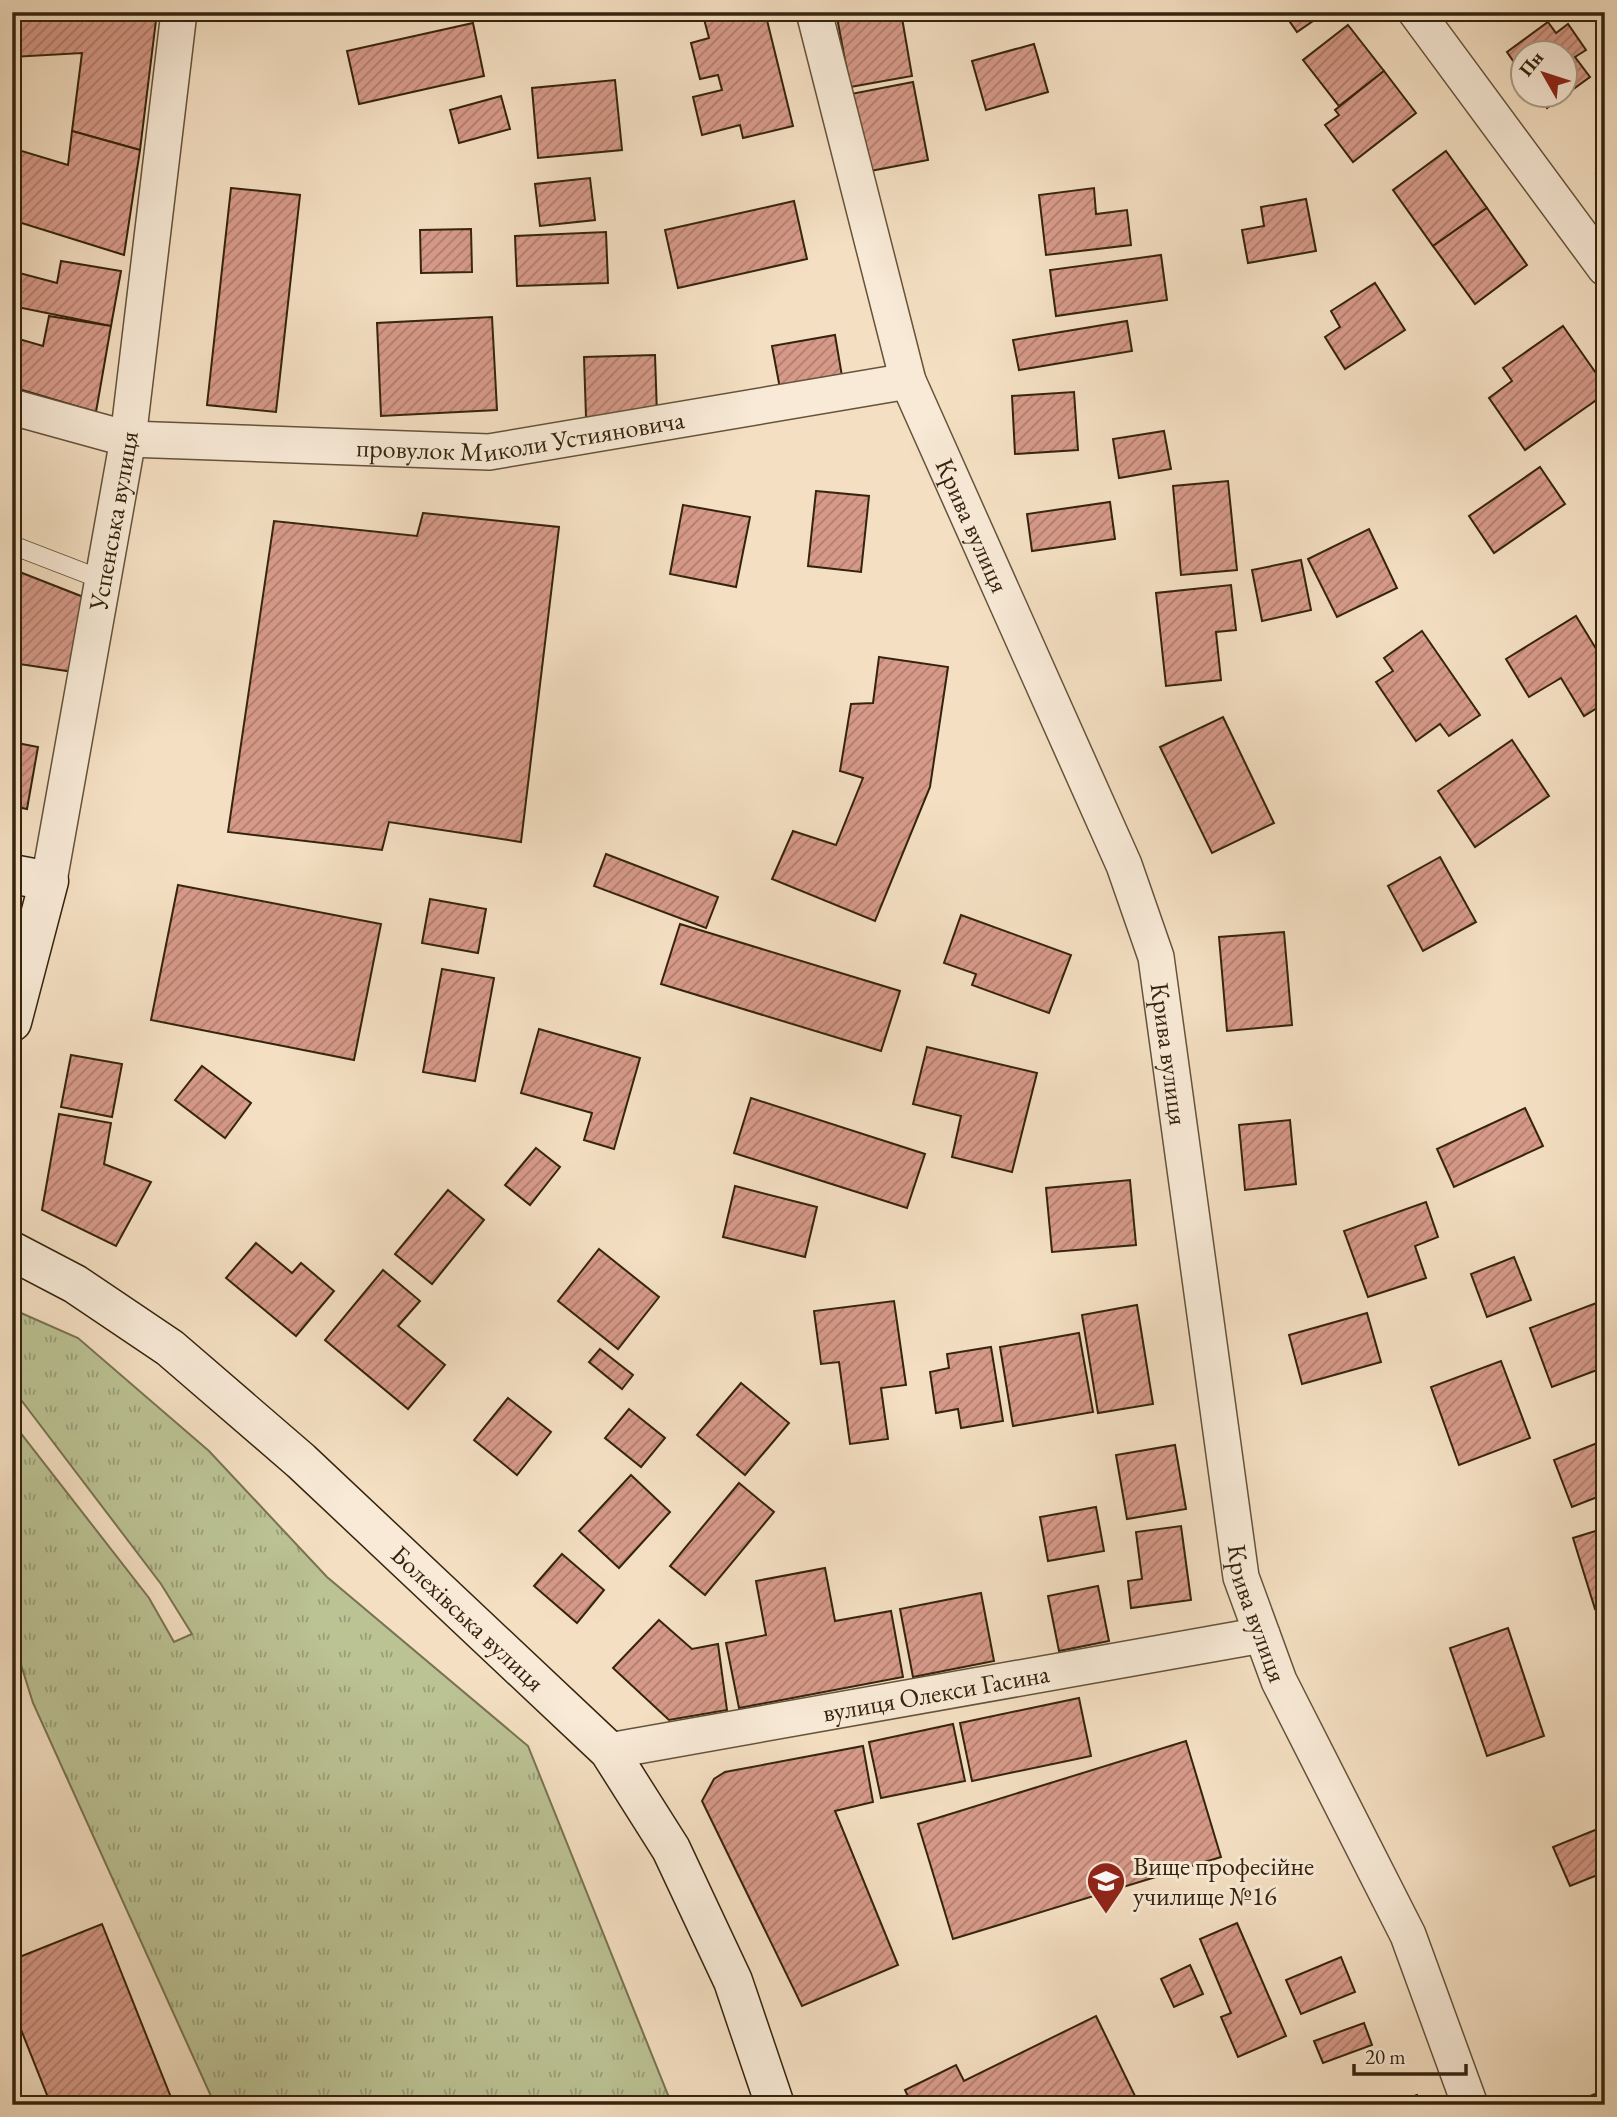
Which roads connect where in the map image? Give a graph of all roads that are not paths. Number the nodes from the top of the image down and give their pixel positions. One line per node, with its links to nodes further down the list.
1 (179, 12): 7 (street, Успенська вулиця)
2 (814, 12): 5 (street, Крива вулиця)
3 (1416, 12): 4 (street)
4 (1605, 268)
5 (908, 381): 7 (street, провулок Миколи Устияновича); 13 (street, Крива вулиця)
6 (12, 407): 7 (street, провулок Миколи Устияновича)
7 (128, 439): 9 (street, Успенська вулиця)
8 (12, 545): 9 (lane)
9 (103, 580): 10 (street, Успенська вулиця)
10 (30, 877): 11 (main road, Успенська вулиця)
11 (12, 1023)
12 (12, 1251): 14 (main road, Болехівська вулиця)
13 (1262, 1635): 14 (street, вулиця Олекси Гасина); 16 (street, Крива вулиця)
14 (609, 1751): 15 (main road, Болехівська вулиця)
15 (775, 2105)
16 (1470, 2105)

